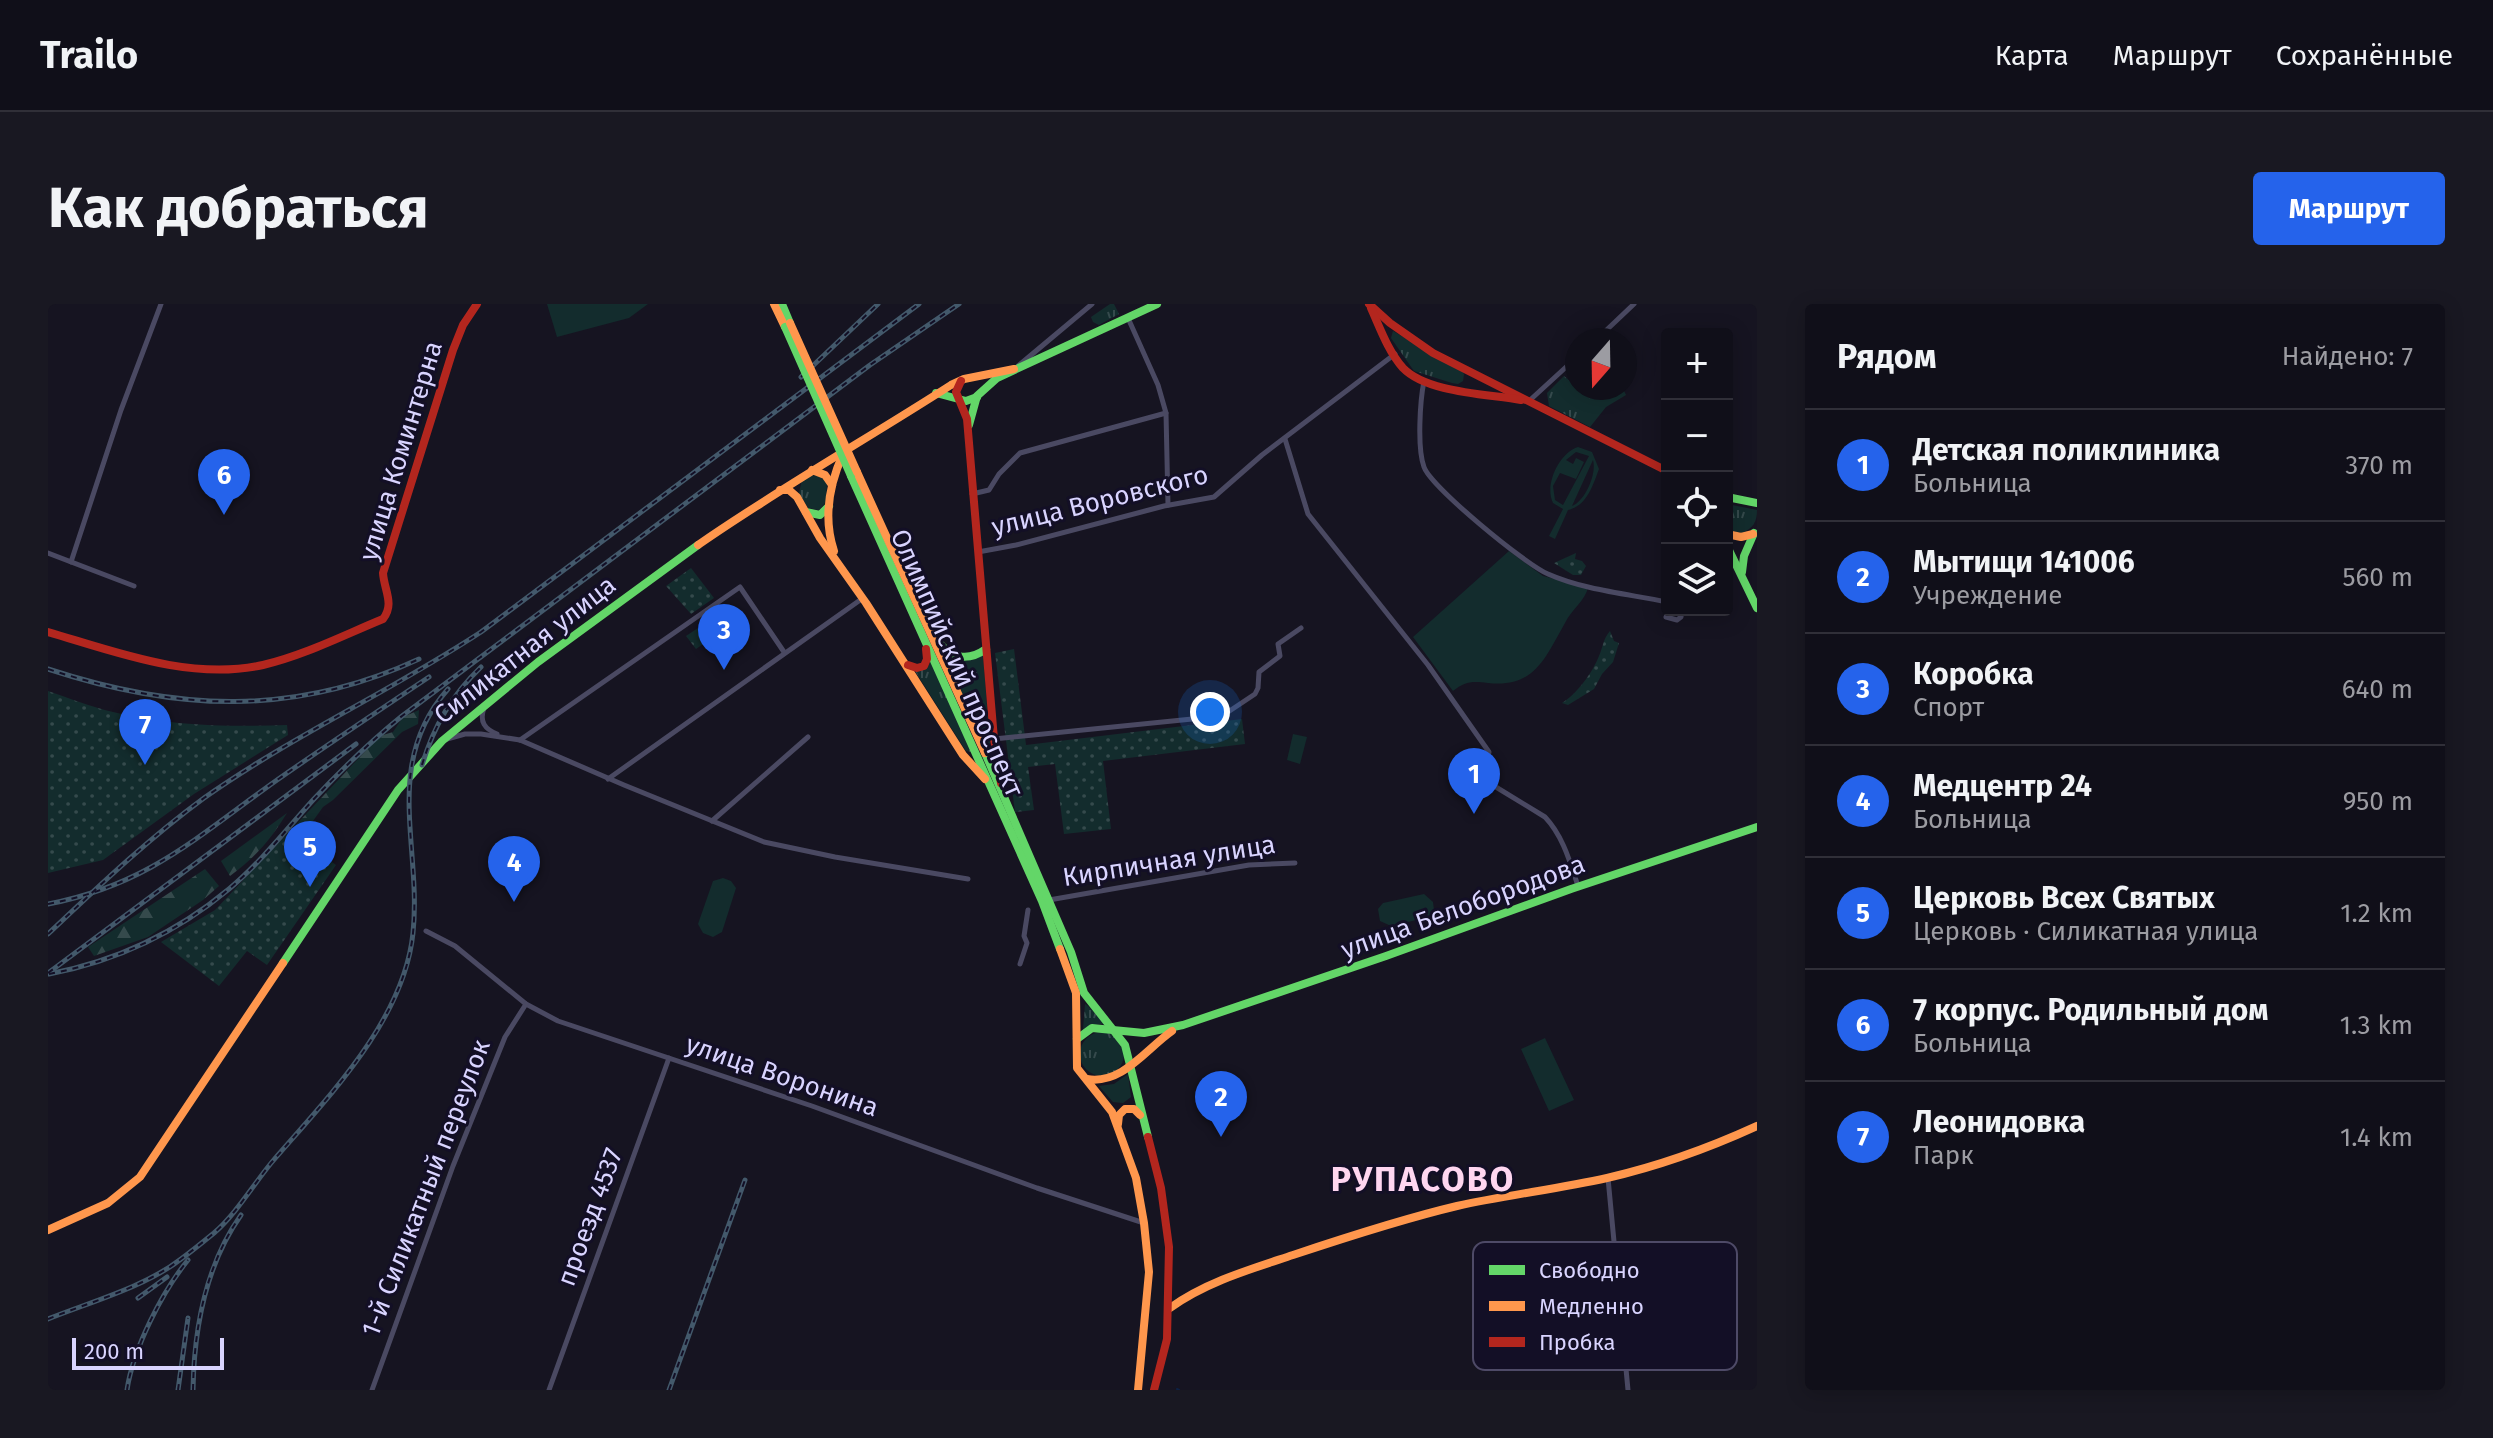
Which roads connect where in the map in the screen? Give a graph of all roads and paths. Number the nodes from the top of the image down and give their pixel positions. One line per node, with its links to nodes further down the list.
1 (161, 304): 46 (street)
2 (477, 304): 55 (main road, улица Коминтерна)
3 (774, 304): 10 (main road, Олимпийский проспект)
4 (782, 304): 10 (main road, Олимпийский проспект)
5 (1092, 304): 17 (street)
6 (1157, 304): 9 (main road)
7 (1634, 304): 12 (street)
8 (1370, 305): 11 (main road); 13 (main road)
9 (1128, 318): 17 (main road); 25 (street)
10 (787, 325): 56 (main road, Олимпийский проспект, bridge)
11 (1397, 328): 13 (main road); 15 (main road)
12 (1609, 328)
13 (1387, 342): 14 (main road)
14 (1395, 354): 19 (main road); 27 (street, улица Воровского)
15 (1463, 368): 20 (main road); 24 (main road)
16 (1565, 368): 24 (street)
17 (1014, 369): 18 (main road, Силикатная улица); 22 (main road)
18 (964, 379): 21 (main road, Силикатная улица); 22 (main road); 23 (main road)
19 (1424, 381): 20 (main road); 50 (street)
20 (1456, 389): 24 (main road)
21 (934, 394): 23 (main road); 28 (main road, Силикатная улица)
22 (977, 396): 23 (main road); 26 (main road)
23 (960, 398): 26 (main road)
24 (1528, 402): 29 (main road)
25 (1166, 413): 33 (street); 37 (street)
26 (968, 435): 33 (main road)
27 (1285, 439): 37 (street, улица Воровского); 75 (street)
28 (843, 454): 30 (main road, Силикатная улица); 31 (main road)
29 (1661, 468)
30 (808, 472): 31 (main road); 32 (main road, Силикатная улица); 34 (main road)
31 (832, 485): 35 (main road)
32 (778, 490): 34 (main road); 60 (main road, Силикатная улица)
33 (972, 494): 42 (main road)
34 (797, 497): 39 (main road)
35 (831, 500): 39 (main road); 45 (main road)
36 (1733, 500): 38 (main road)
37 (1168, 505): 42 (street, улица Воровского)
38 (1755, 505)
39 (803, 509): 45 (main road)
40 (1756, 531): 41 (main road); 47 (main road)
41 (1733, 535)
42 (977, 552): 57 (main road)
43 (48, 553): 46 (street)
44 (1733, 557): 47 (main road)
45 (838, 560): 49 (main road)
46 (71, 562): 48 (street)
47 (1742, 574): 51 (main road)
48 (134, 586)
49 (863, 598): 58 (street); 59 (main road)
50 (1661, 601)
51 (1757, 608)
52 (1681, 616): 53 (street)
53 (1666, 617)
54 (1301, 628): 65 (street)
55 (48, 632)
56 (927, 634): 57 (main road); 59 (main road); 69 (main road, Олимпийский проспект); 70 (main road, Олимпийский проспект)
57 (986, 649): 65 (main road)
58 (784, 652): 66 (street); 68 (street)
59 (905, 662): 69 (main road)
60 (485, 704): 61 (main road, Силикатная улица); 63 (street)
61 (467, 719): 62 (street); 67 (main road, Силикатная улица)
62 (481, 734): 63 (street); 67 (street)
63 (501, 736): 66 (street)
64 (808, 737): 71 (street)
65 (994, 739): 70 (main road)
66 (520, 740): 68 (street)
67 (442, 741): 92 (main road, Силикатная улица)
68 (608, 779): 71 (street)
69 (989, 784): 83 (main road, Олимпийский проспект)
70 (1003, 793): 76 (main road, Олимпийский проспект)
71 (712, 821): 74 (street)
72 (1757, 827): 75 (main road, улица Белобородова)
73 (1295, 863): 76 (street, Кирпичная улица)
74 (968, 879)
75 (1578, 886): 81 (main road, улица Белобородова)
76 (1049, 900): 82 (main road, Олимпийский проспект)
77 (1028, 910): 79 (street)
78 (426, 931): 80 (street, улица Воронина)
79 (1020, 964)
80 (526, 1004): 84 (street, улица Воронина); 100 (street, 1-й Силикатный переулок)
81 (1183, 1025): 82 (main road); 85 (main road)
82 (1115, 1030): 83 (main road); 85 (main road, Олимпийский проспект)
83 (1075, 1045): 86 (main road, Олимпийский проспект)
84 (669, 1058): 91 (street, улица Воронина); 101 (street, проезд 4537)
85 (1129, 1063): 86 (main road); 87 (main road, Олимпийский проспект)
86 (1085, 1078): 88 (main road, Олимпийский проспект)
87 (1142, 1117): 88 (main road); 94 (main road, Олимпийский проспект)
88 (1118, 1125): 91 (main road, Олимпийский проспект)
89 (1757, 1126): 90 (main road)
90 (1608, 1178): 93 (street); 95 (main road)
91 (1144, 1223): 98 (main road, Олимпийский проспект)
92 (48, 1230)
93 (1614, 1242)
94 (1170, 1283): 95 (main road); 96 (main road, Олимпийский проспект)
95 (1183, 1296): 96 (main road)
96 (1169, 1311): 99 (main road, Олимпийский проспект)
97 (1626, 1370): 102 (street)
98 (1140, 1387)
99 (1154, 1388)
100 (372, 1390)
101 (549, 1390)
102 (1628, 1390)

